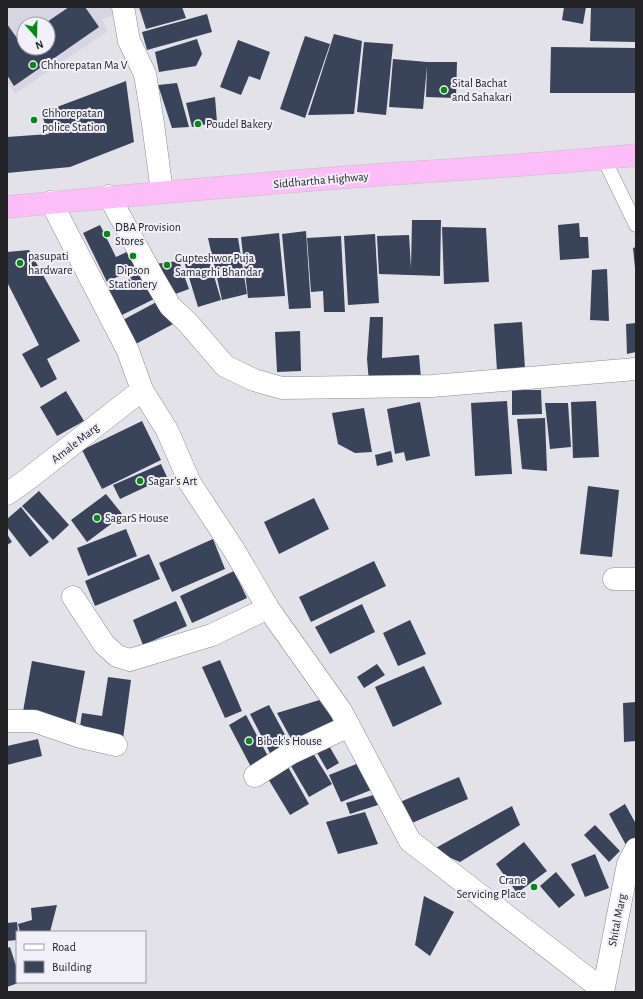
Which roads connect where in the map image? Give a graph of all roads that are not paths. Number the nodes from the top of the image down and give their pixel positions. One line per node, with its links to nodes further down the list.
1 (123, 7): 4 (street)
2 (636, 155): 3 (highway, Siddhartha Highway)
3 (604, 158): 4 (highway, Siddhartha Highway); 8 (lane)
4 (162, 192): 5 (highway, Siddhartha Highway)
5 (109, 196): 6 (highway, Siddhartha Highway); 9 (street)
6 (51, 202): 7 (highway, Siddhartha Highway); 10 (street)
7 (7, 206)
8 (636, 225)
9 (636, 369)
10 (142, 390): 11 (street, Amale Marg); 15 (street)
11 (7, 494)
12 (614, 579): 13 (street)
13 (636, 579)
14 (73, 597): 15 (street)
15 (268, 608): 17 (street)
16 (7, 721): 18 (street)
17 (349, 726): 19 (street); 21 (street)
18 (116, 745)
19 (255, 776)
20 (636, 849): 21 (street, Shital Marg)
21 (603, 991)

